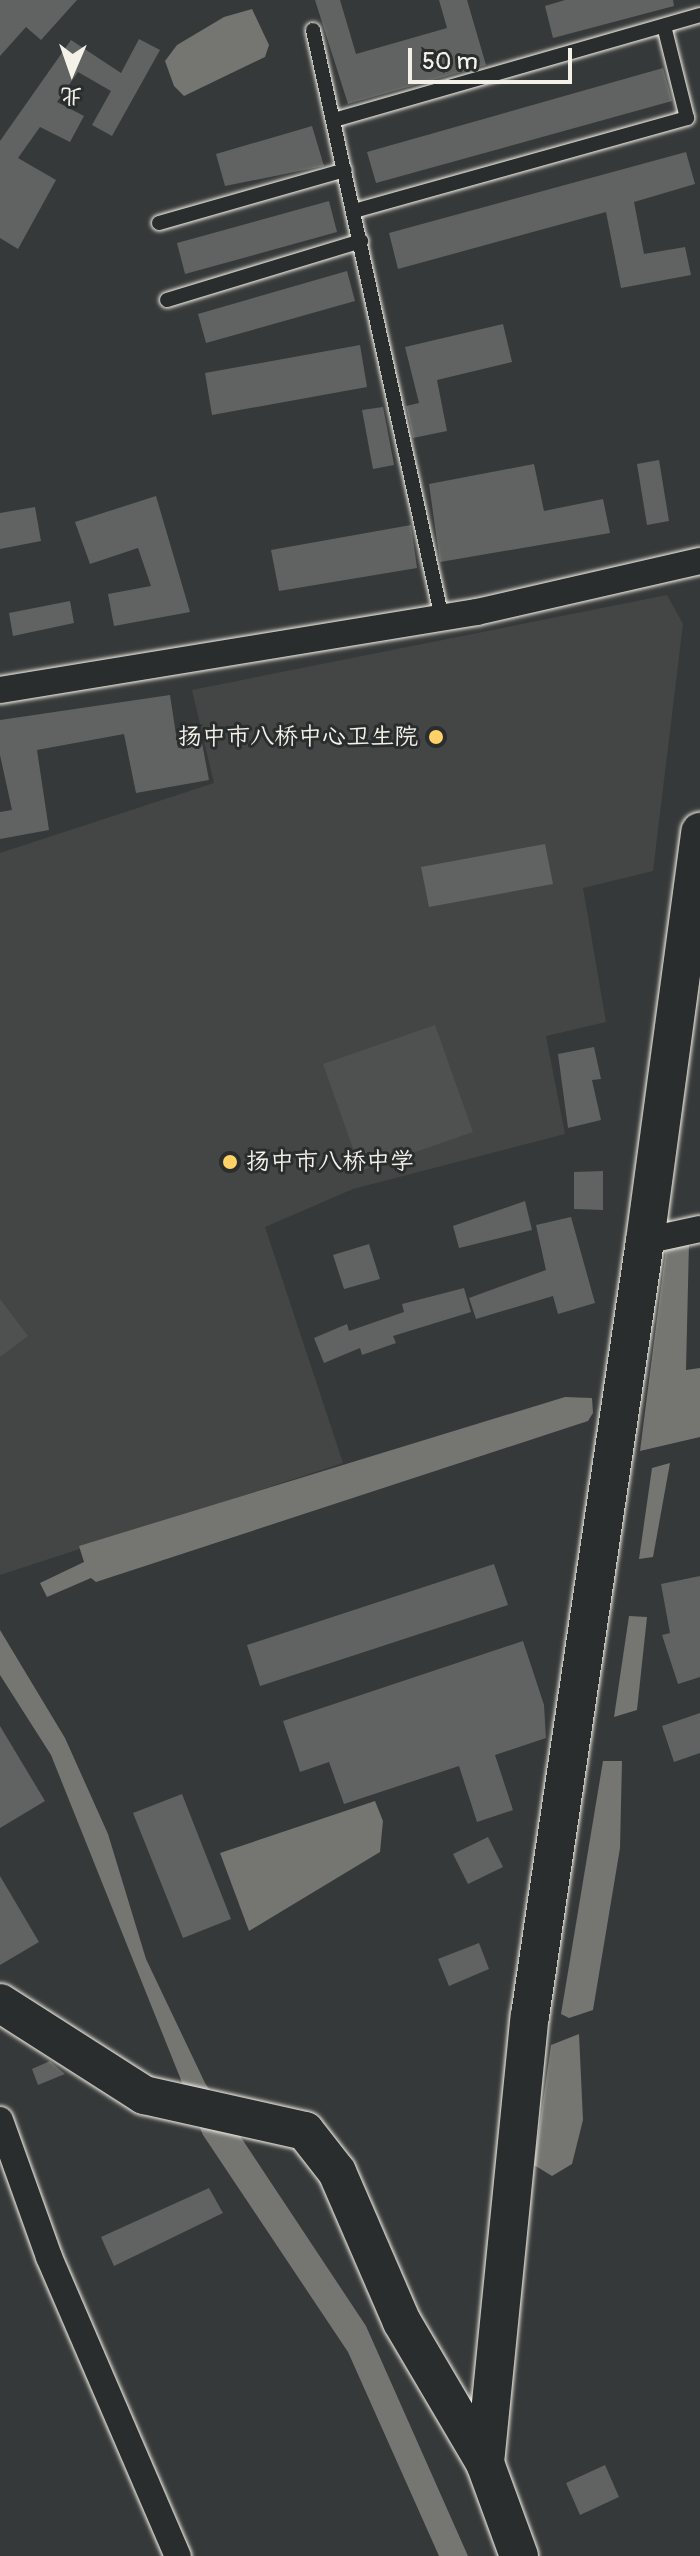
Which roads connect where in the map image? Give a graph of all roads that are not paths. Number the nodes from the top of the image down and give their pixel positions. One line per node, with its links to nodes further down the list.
1 (700, 15): 2 (lane)
2 (664, 26): 4 (lane); 6 (lane)
3 (313, 30): 4 (lane)
4 (334, 120): 5 (lane)
5 (345, 170): 6 (lane); 7 (lane)
6 (354, 211): 8 (lane)
7 (159, 223)
8 (361, 241): 9 (lane); 11 (lane)
9 (167, 300)
10 (700, 561): 11 (street)
11 (442, 618): 12 (street)
12 (0, 690)
13 (700, 832): 15 (street)
14 (700, 1229): 15 (street)
15 (645, 1241): 18 (street)
16 (0, 2003): 18 (street)
17 (0, 2120): 19 (street)
18 (485, 2463): 20 (street)
19 (178, 2556)
20 (519, 2556)

